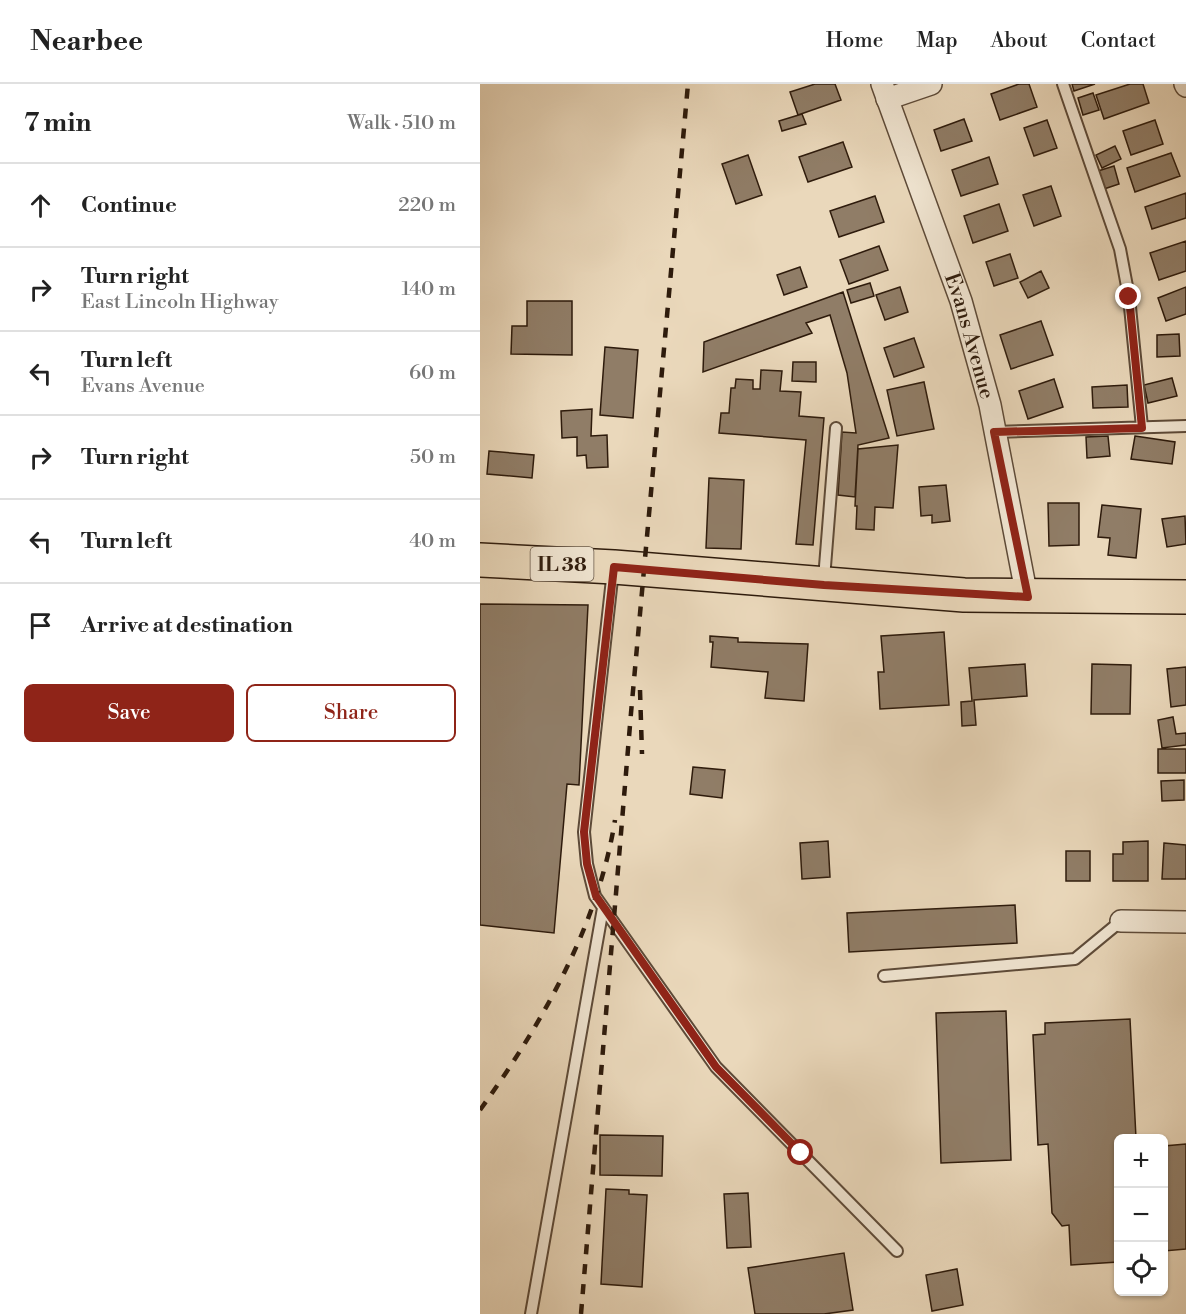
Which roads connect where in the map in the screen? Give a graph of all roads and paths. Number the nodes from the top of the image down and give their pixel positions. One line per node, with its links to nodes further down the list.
1 (931, 84): 3 (street)
2 (1063, 84): 6 (lane)
3 (884, 91): 7 (street, Evans Avenue)
4 (1186, 426): 6 (lane)
5 (836, 428): 10 (lane)
6 (1142, 428): 7 (lane)
7 (994, 432): 11 (street, Evans Avenue)
8 (480, 560): 9 (main road, IL 38)
9 (614, 567): 10 (main road, IL 38); 13 (lane)
10 (824, 585): 11 (main road, IL 38)
11 (1028, 597): 12 (main road, IL 38)
12 (1186, 597)
13 (603, 908): 17 (lane); 18 (lane)
14 (1121, 921): 15 (street); 16 (lane)
15 (1186, 922)
16 (884, 976)
17 (897, 1251)
18 (531, 1314)

